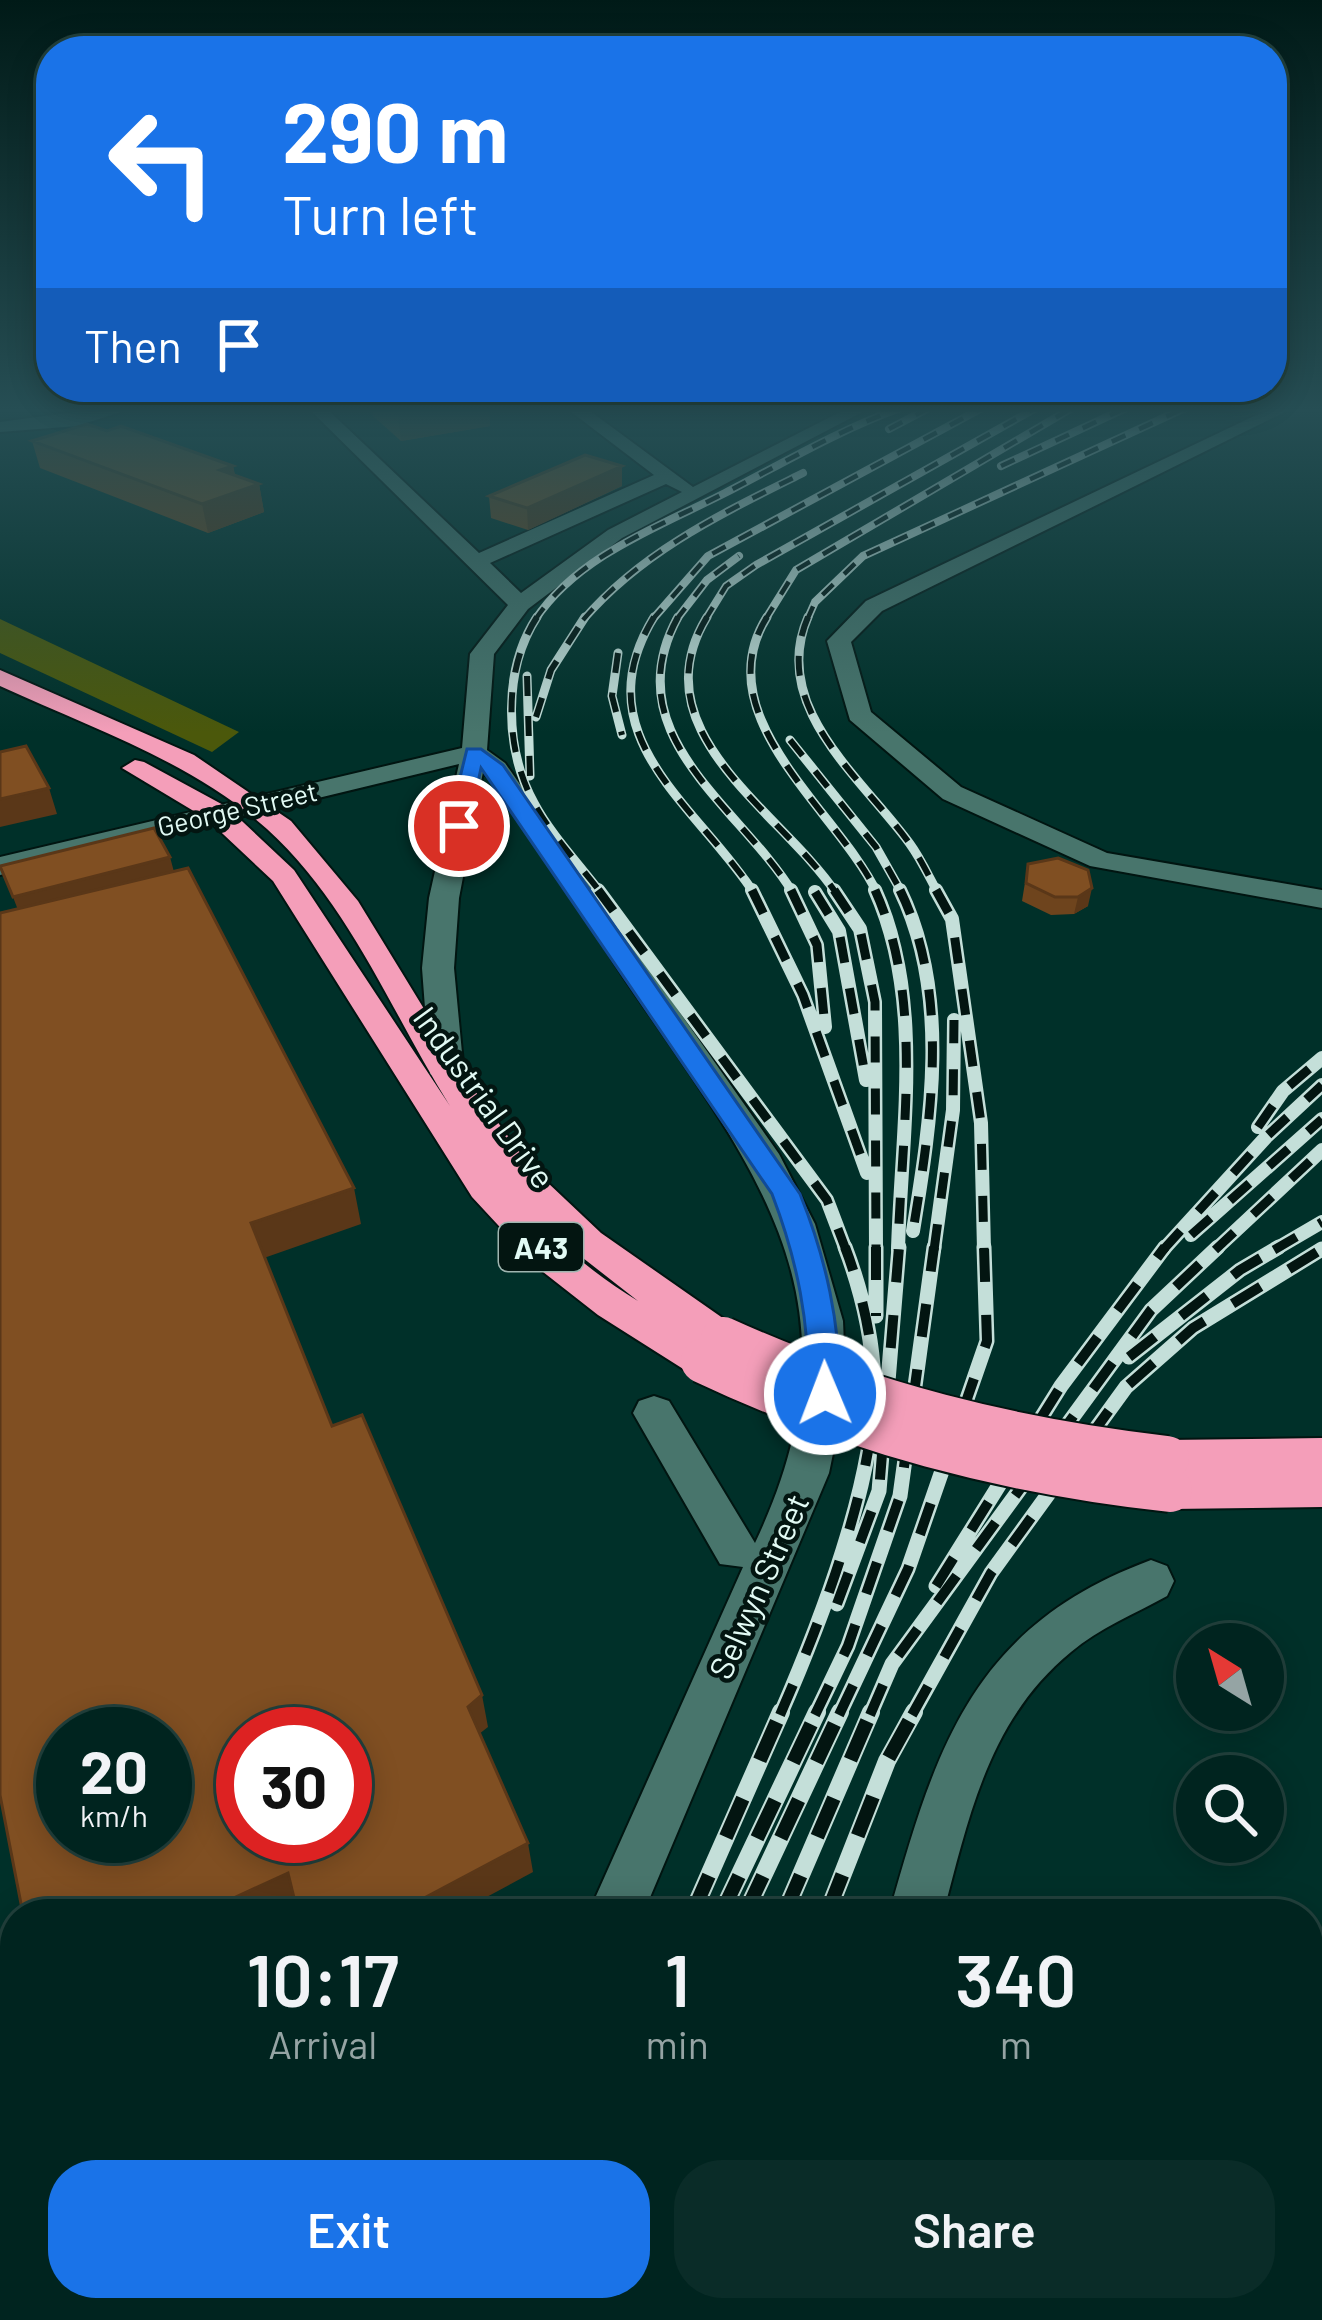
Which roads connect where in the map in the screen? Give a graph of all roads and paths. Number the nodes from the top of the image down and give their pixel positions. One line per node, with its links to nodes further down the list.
1 (428, 516): 5 (street)
2 (578, 516): 5 (street)
3 (648, 516): 6 (street)
4 (1060, 516): 13 (street)
5 (476, 562): 6 (street)
6 (520, 604): 9 (street)
7 (0, 676): 10 (highway, Industrial Drive / A43)
8 (0, 702): 11 (highway, Industrial Drive / A43)
9 (474, 753): 10 (street, George Street); 14 (street); 22 (street, Selwyn Street)
10 (254, 804): 11 (street, George Street); 14 (highway, Industrial Drive / A43)
11 (217, 813): 12 (street, George Street); 15 (highway, Industrial Drive / A43)
12 (0, 866)
13 (1322, 899)
14 (447, 1074): 15 (highway, Industrial Drive / A43)
15 (713, 1350): 18 (highway, Industrial Drive / A43, bridge)
16 (654, 1413): 20 (street)
17 (1322, 1456): 18 (highway, Industrial Drive / A43)
18 (1169, 1474): 19 (highway, Industrial Drive / A43)
19 (1322, 1487)
20 (736, 1550)
21 (1151, 1581): 23 (street)
22 (622, 1899)
23 (920, 1899)

